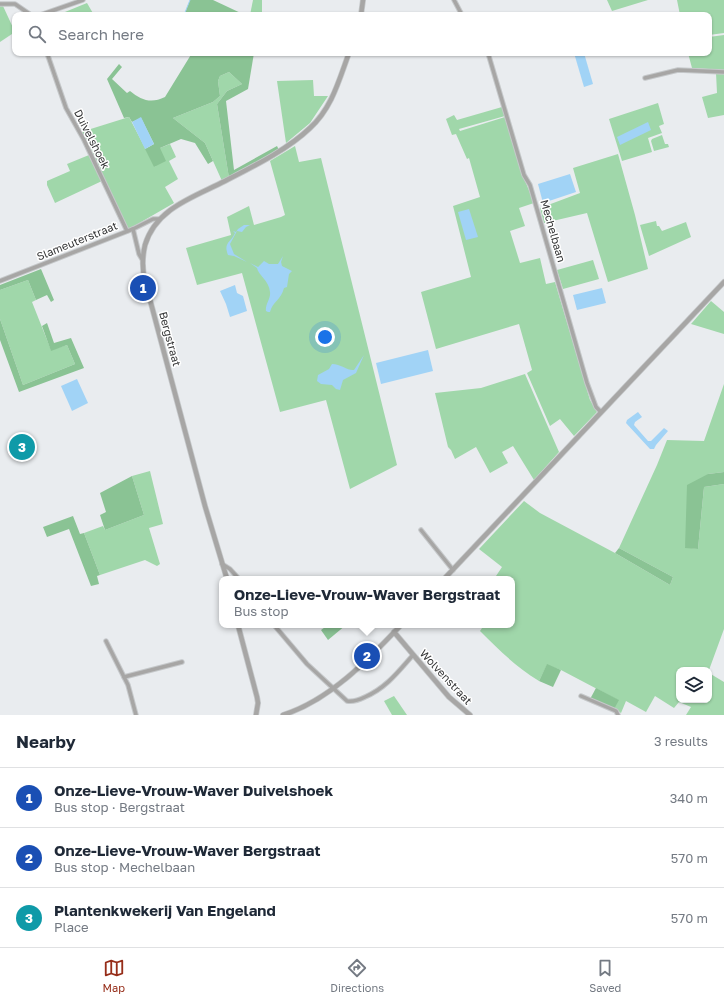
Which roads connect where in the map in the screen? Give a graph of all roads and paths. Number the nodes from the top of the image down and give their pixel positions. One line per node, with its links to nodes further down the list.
1 (83, 0): 6 (street)
2 (363, 0): 7 (street)
3 (454, 0): 8 (street)
4 (0, 4): 5 (street)
5 (27, 12)
6 (49, 12)
7 (361, 12)
8 (460, 12)
9 (48, 56): 16 (street, Duivelshoek)
10 (348, 56): 14 (street, Bergstraat)
11 (489, 56): 20 (street, Mechelbaan)
12 (724, 72): 13 (street)
13 (645, 78)
14 (160, 219): 15 (street, Slameuterstraat); 17 (street, Bergstraat)
15 (133, 229): 16 (street, Slameuterstraat); 17 (street)
16 (127, 231): 18 (street, Slameuterstraat)
17 (142, 259): 22 (street, Bergstraat)
18 (0, 281)
19 (724, 282): 20 (street)
20 (601, 412): 23 (street)
21 (421, 530): 23 (street)
22 (222, 564): 24 (street, Bergstraat); 25 (street)
23 (453, 570): 26 (street)
24 (226, 576)
25 (236, 576)
26 (447, 576)
27 (239, 628): 39 (street)
28 (277, 628): 35 (street)
29 (398, 628): 30 (street)
30 (394, 632): 32 (street, Wolvenstraat); 35 (street)
31 (106, 641): 34 (street)
32 (413, 655): 35 (street); 41 (street, Wolvenstraat)
33 (182, 662): 34 (street)
34 (124, 677): 38 (street)
35 (332, 688): 37 (street)
36 (581, 696): 42 (street)
37 (295, 713): 40 (street)
38 (136, 715)
39 (256, 715)
40 (283, 715)
41 (470, 715)
42 (618, 715)

